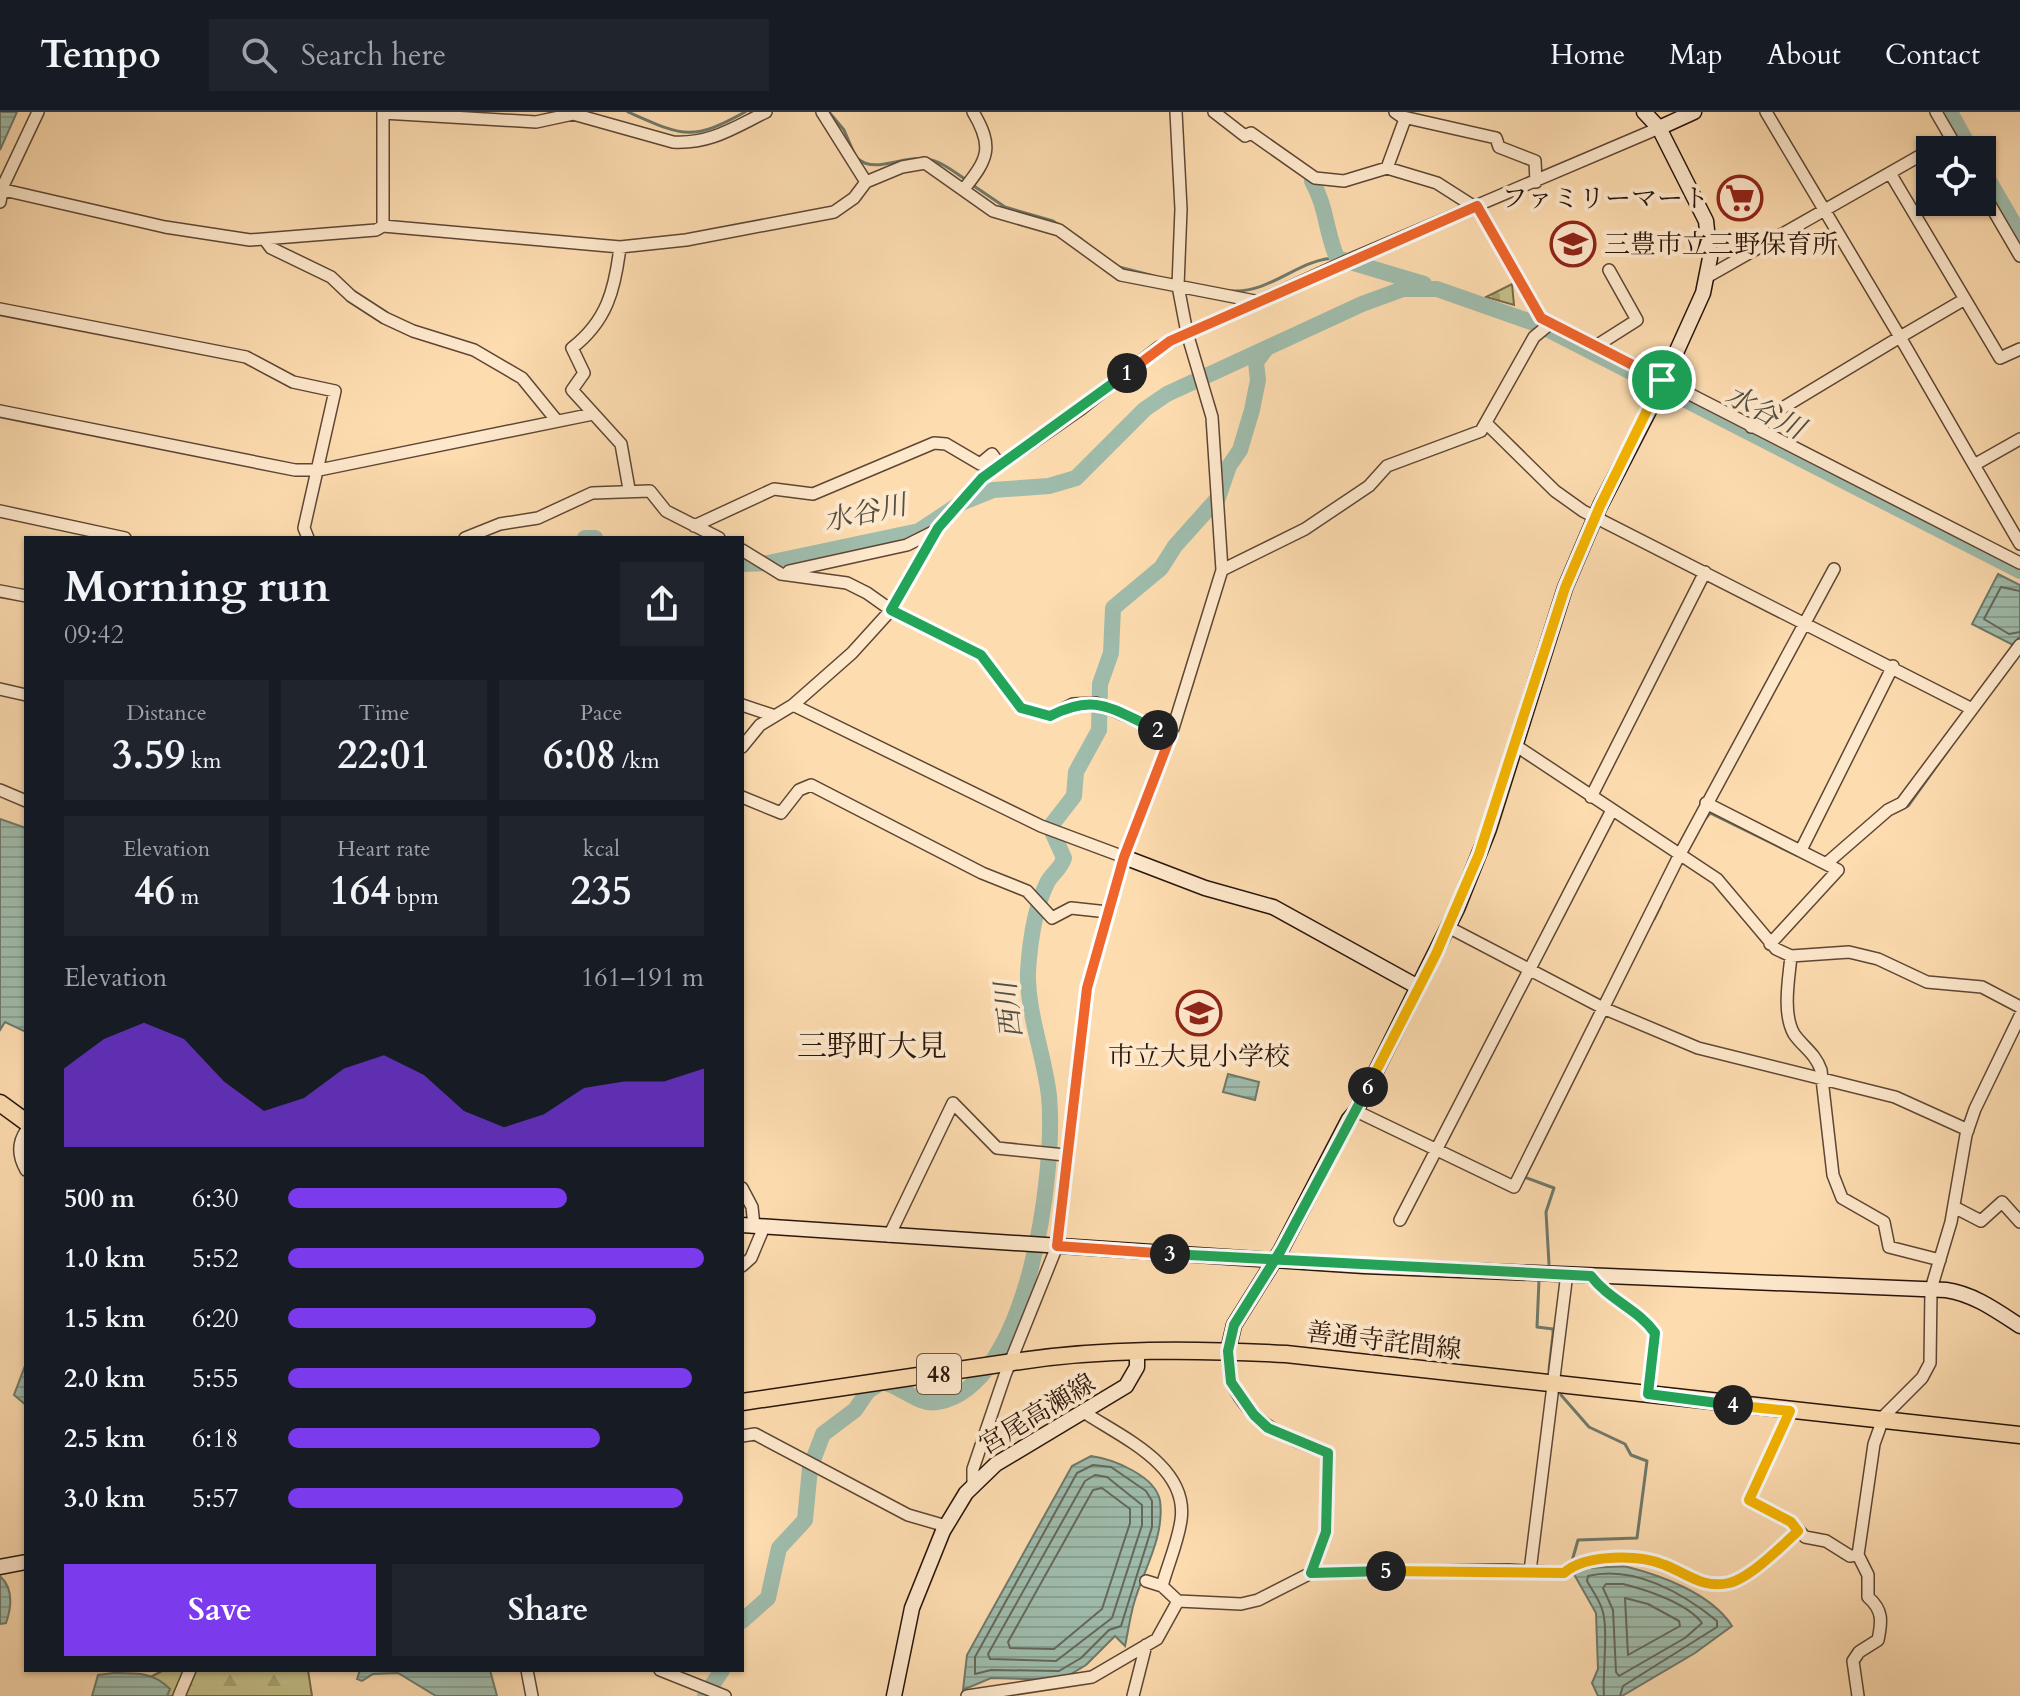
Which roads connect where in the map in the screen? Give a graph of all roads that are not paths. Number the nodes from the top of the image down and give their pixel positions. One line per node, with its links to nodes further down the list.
1 (48, 112): 13 (street)
2 (383, 112): 14 (street); 28 (street)
3 (766, 112): 14 (street)
4 (822, 112): 20 (street)
5 (973, 112): 22 (street)
6 (1176, 112): 34 (street)
7 (1214, 112): 18 (street)
8 (1644, 112): 15 (main road)
9 (1694, 112): 15 (main road)
10 (1766, 112): 26 (street)
11 (1936, 112): 16 (street)
12 (1399, 114): 18 (street); 21 (street)
13 (38, 116): 23 (street)
14 (532, 117)
15 (1659, 128): 21 (street); 33 (main road)
16 (1950, 136)
17 (1916, 158): 19 (street)
18 (1387, 168): 25 (street)
19 (1890, 173): 26 (street); 35 (street)
20 (866, 182): 22 (street); 30 (street)
21 (1536, 182): 25 (street)
22 (967, 185): 34 (street)
23 (2, 188): 24 (street); 29 (street)
24 (0, 202)
25 (1475, 206): 36 (street); 38 (street)
26 (1824, 211): 33 (street); 40 (street)
27 (1996, 215): 31 (street)
28 (383, 226): 29 (street); 30 (street)
29 (265, 240): 46 (street)
30 (620, 247): 45 (street)
31 (2020, 256)
32 (1609, 270): 41 (street)
33 (1707, 277): 43 (main road)
34 (1178, 283): 36 (street); 39 (street)
35 (1965, 299): 40 (street); 42 (street)
36 (1255, 301): 39 (street)
37 (0, 309): 52 (street)
38 (1551, 323): 41 (street); 47 (street)
39 (1187, 333): 50 (street); 66 (street)
40 (1900, 337): 48 (street); 51 (street)
41 (1596, 346): 43 (street)
42 (2020, 349)
43 (1662, 380): 48 (street); 55 (main road)
44 (0, 411): 52 (street)
45 (593, 414): 46 (street); 53 (street)
46 (557, 421): 52 (street)
47 (1488, 425): 55 (street); 66 (street)
48 (1751, 427): 64 (street)
49 (2020, 439): 51 (street)
50 (1000, 465): 56 (street); 57 (street)
51 (1974, 465): 62 (street)
52 (319, 470): 59 (street)
53 (629, 489): 56 (street); 60 (street)
54 (0, 511): 58 (street)
55 (1595, 517): 67 (street); 95 (main road)
56 (694, 526): 61 (street)
57 (938, 528): 68 (street); 71 (street)
58 (116, 536)
59 (307, 536)
60 (470, 536)
61 (715, 536)
62 (2020, 544)
63 (744, 551): 68 (street)
64 (2020, 563)
65 (1834, 569): 72 (street)
66 (1222, 570): 81 (street)
67 (1705, 572): 72 (street); 85 (street)
68 (781, 574): 71 (street)
69 (0, 591): 70 (street)
70 (24, 596)
71 (891, 610): 77 (street); 81 (street)
72 (1805, 621): 74 (street); 88 (street)
73 (2020, 645): 79 (street)
74 (1893, 666): 79 (street); 90 (street)
75 (0, 689): 76 (street)
76 (24, 695)
77 (793, 705): 80 (street); 92 (street)
78 (744, 706): 80 (street)
79 (1972, 709): 93 (street)
80 (775, 716): 82 (street)
81 (1171, 735): 92 (street)
82 (744, 745)
83 (1521, 749): 85 (street)
84 (0, 790): 87 (street)
85 (1591, 797): 89 (street)
86 (744, 798): 94 (street)
87 (24, 800)
88 (1706, 803): 90 (street); 91 (street)
89 (1612, 810): 91 (street); 98 (street)
90 (1801, 850): 93 (street)
91 (1679, 856): 96 (street); 101 (street)
92 (1124, 857): 94 (street); 99 (main road)
93 (1827, 863): 96 (street)
94 (1108, 912): 110 (street)
95 (1448, 927): 98 (street); 99 (main road)
96 (1770, 944): 97 (street)
97 (1791, 956): 100 (street); 103 (street)
98 (1530, 968): 101 (street); 109 (street)
99 (1418, 987): 105 (main road)
100 (2020, 1007)
101 (1603, 1008): 103 (street); 109 (street)
102 (2020, 1016): 107 (street)
103 (1823, 1081): 107 (street); 120 (street)
104 (0, 1103): 106 (main road)
105 (1356, 1111): 109 (street); 119 (main road)
106 (24, 1121)
107 (1968, 1130): 113 (street)
108 (24, 1134): 111 (street)
109 (1435, 1151): 114 (street)
110 (1065, 1155): 117 (street); 118 (street)
111 (24, 1167)
112 (744, 1192): 116 (street)
113 (1954, 1207): 115 (street); 120 (street)
114 (1400, 1220)
115 (2020, 1222)
116 (753, 1226): 117 (main road); 121 (street)
117 (889, 1236): 118 (main road)
118 (1057, 1246): 119 (main road); 128 (street)
119 (1275, 1260): 122 (main road); 126 (main road)
120 (1940, 1260): 124 (street)
121 (744, 1264)
122 (1567, 1273): 123 (main road); 129 (street)
123 (1591, 1276): 124 (main road); 130 (street)
124 (1931, 1289): 125 (main road); 134 (street)
125 (2020, 1326)
126 (1228, 1351): 127 (main road, 善通寺詫間線 / 48); 129 (main road, 善通寺詫間線 / 48); 144 (street)
127 (1137, 1352): 128 (main road, 善通寺詫間線 / 48); 132 (main road, 宮尾高瀬線)
128 (1011, 1362): 131 (main road, 善通寺詫間線 / 48); 137 (street)
129 (1553, 1384): 130 (main road, 善通寺詫間線 / 48); 143 (street)
130 (1648, 1394): 133 (main road, 善通寺詫間線 / 48)
131 (744, 1402)
132 (1082, 1411): 137 (main road, 宮尾高瀬線); 146 (street)
133 (1790, 1411): 134 (main road, 善通寺詫間線 / 48); 139 (street)
134 (1882, 1421): 135 (main road, 善通寺詫間線 / 48); 140 (street)
135 (2020, 1435)
136 (744, 1436): 138 (street)
137 (973, 1484): 138 (main road, 宮尾高瀬線)
138 (946, 1526): 155 (main road, 宮尾高瀬線)
139 (1798, 1531): 140 (street); 143 (street)
140 (1858, 1555): 158 (street)
141 (24, 1562): 142 (main road)
142 (0, 1567)
143 (1530, 1571): 144 (street)
144 (1311, 1573): 147 (street)
145 (1146, 1581): 146 (street)
146 (1162, 1586): 147 (street)
147 (1178, 1601): 148 (street)
148 (1146, 1645): 156 (street); 157 (street)
149 (189, 1672): 152 (street)
150 (527, 1672): 153 (street)
151 (665, 1672): 154 (street)
152 (179, 1696)
153 (532, 1696)
154 (725, 1696)
155 (894, 1696)
156 (967, 1696)
157 (1133, 1696)
158 (1858, 1696)

